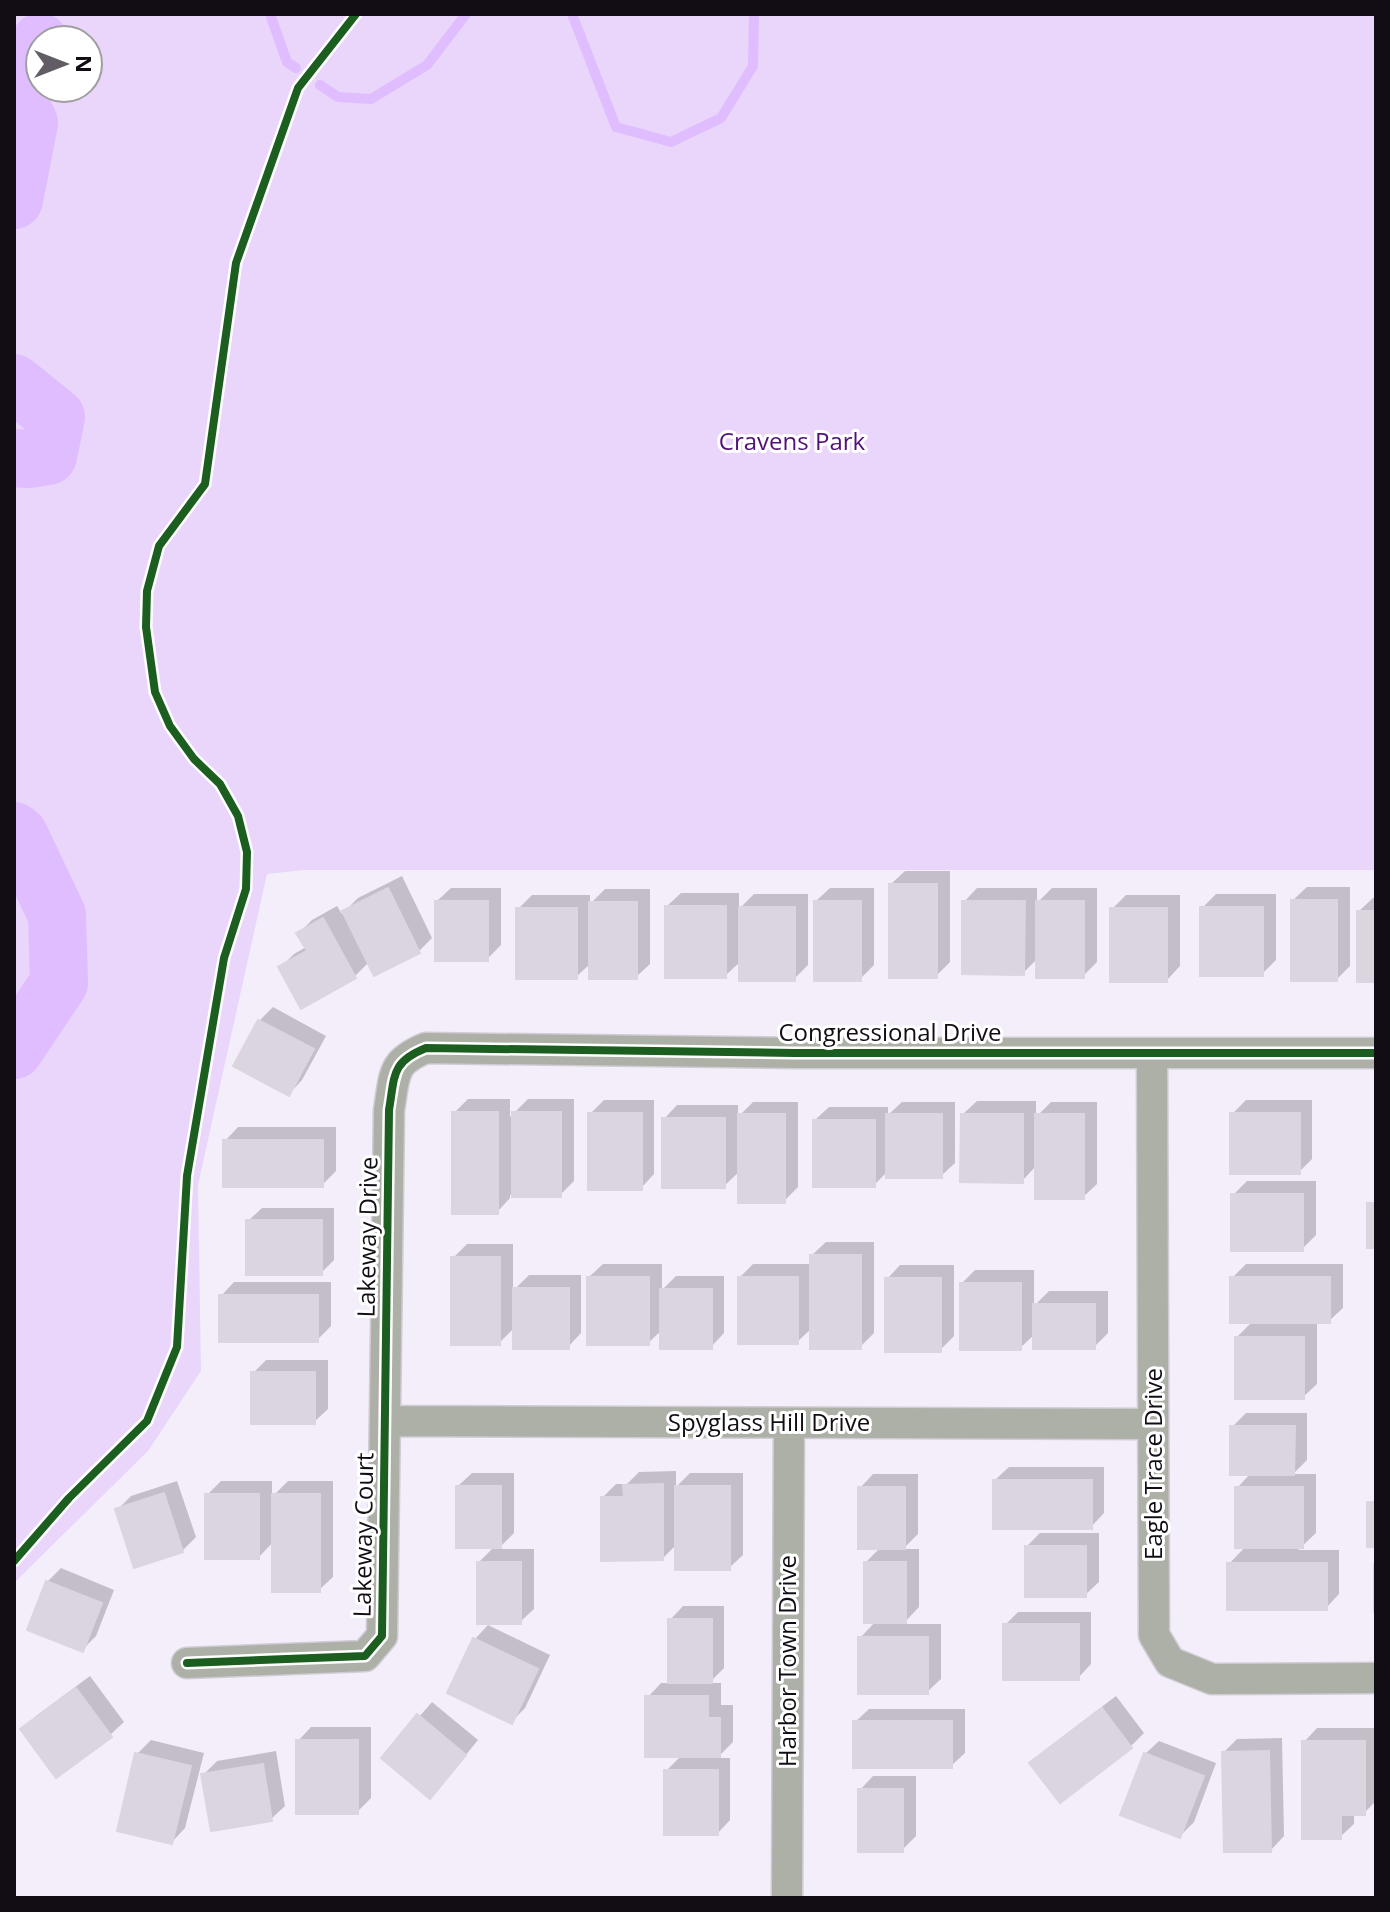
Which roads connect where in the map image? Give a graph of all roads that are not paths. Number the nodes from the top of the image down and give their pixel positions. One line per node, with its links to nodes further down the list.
1 (1152, 1053): 2 (street, Congressional Drive); 3 (street, Congressional Drive); 6 (street, Eagle Trace Drive)
2 (1376, 1053)
3 (405, 1056): 4 (street, Lakeway Drive)
4 (385, 1421): 5 (street, Spyglass Hill Drive); 7 (street, Lakeway Court)
5 (789, 1424): 6 (street, Spyglass Hill Drive); 9 (street, Harbor Town Drive)
6 (1153, 1424): 8 (street, Eagle Trace Drive)
7 (187, 1663)
8 (1376, 1678)
9 (787, 1898)

